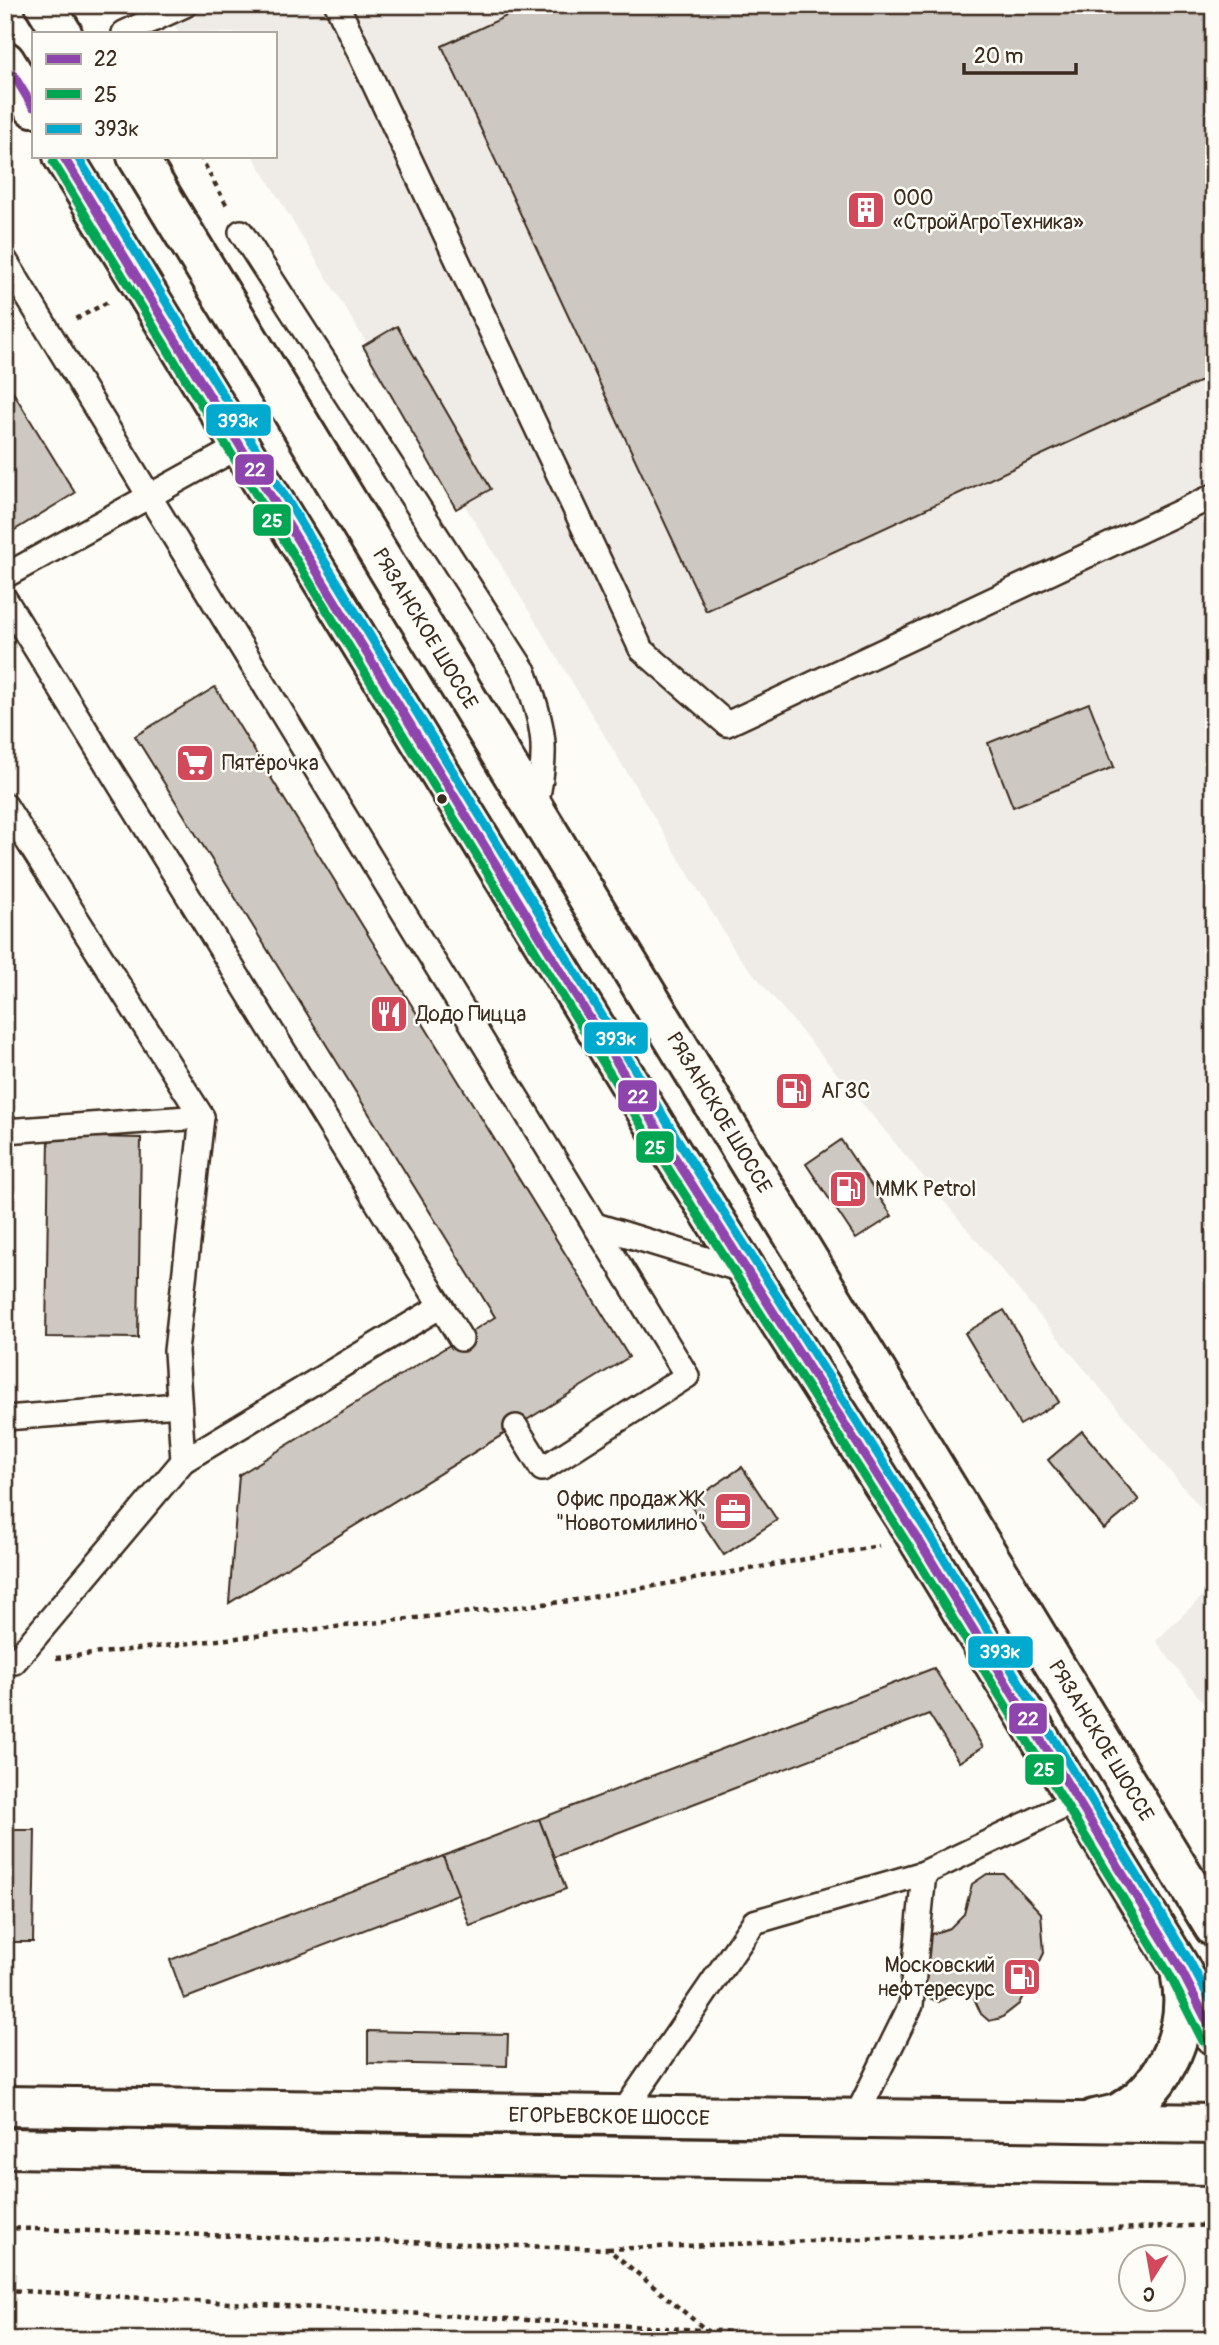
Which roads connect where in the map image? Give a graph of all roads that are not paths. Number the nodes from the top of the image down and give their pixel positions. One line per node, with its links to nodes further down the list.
1 (45, 5): 4 (main road)
2 (185, 5): 5 (lane)
3 (337, 5): 14 (lane)
4 (61, 32)
5 (126, 32)
6 (5, 61): 7 (main road)
7 (32, 105)
8 (64, 158): 12 (main road)
9 (138, 158): 18 (main road, РЯЗАНСКОЕ ШОССЕ)
10 (241, 232): 18 (lane)
11 (5, 260): 13 (lane)
12 (240, 446): 13 (lane); 22 (main road)
13 (150, 496): 15 (lane); 21 (lane)
14 (1214, 496)
15 (5, 576)
16 (5, 599): 23 (lane)
17 (5, 806): 19 (lane)
18 (534, 809): 32 (main road, РЯЗАНСКОЕ ШОССЕ)
19 (202, 1117): 20 (lane); 25 (lane)
20 (5, 1131)
21 (595, 1225): 22 (lane); 27 (lane)
22 (748, 1272): 30 (main road)
23 (440, 1306): 24 (lane); 28 (lane)
24 (461, 1339)
25 (179, 1405): 26 (lane); 28 (lane)
26 (5, 1418)
27 (516, 1427)
28 (183, 1461): 29 (lane)
29 (14, 1662)
30 (1075, 1801): 31 (lane); 33 (main road)
31 (924, 1873): 36 (lane); 38 (lane)
32 (1214, 1927)
33 (1180, 1968): 34 (main road); 37 (main road)
34 (1214, 2035)
35 (5, 2106): 36 (main road, ЕГОРЬЕВСКОЕ ШОССЕ)
36 (620, 2118): 38 (main road, ЕГОРЬЕВСКОЕ ШОССЕ)
37 (1088, 2120): 38 (main road, ЕГОРЬЕВСКОЕ ШОССЕ); 39 (main road, ЕГОРЬЕВСКОЕ ШОССЕ)
38 (854, 2121)
39 (1214, 2124)
40 (5, 2148): 41 (main road, ЕГОРЬЕВСКОЕ ШОССЕ)
41 (1214, 2165)

